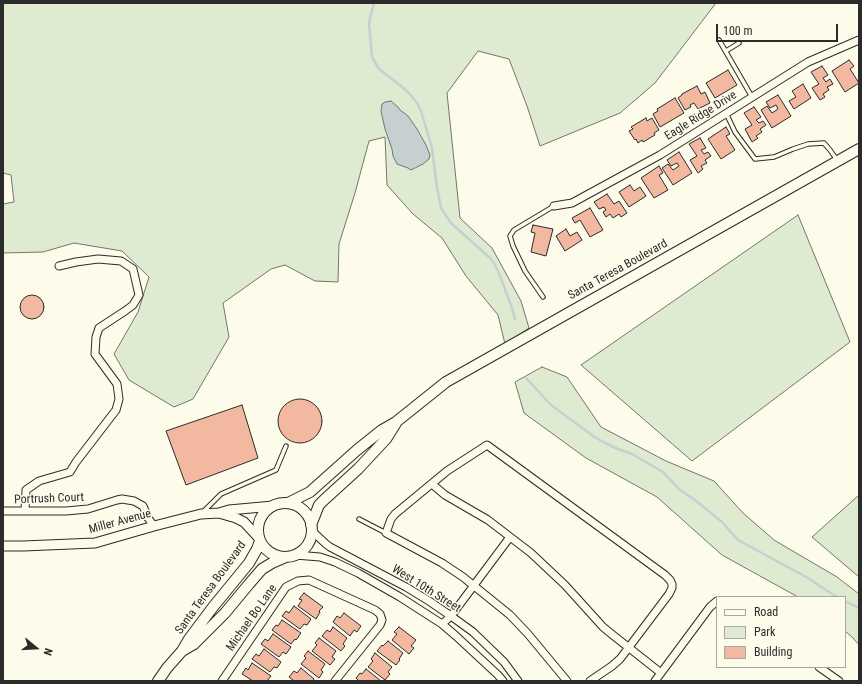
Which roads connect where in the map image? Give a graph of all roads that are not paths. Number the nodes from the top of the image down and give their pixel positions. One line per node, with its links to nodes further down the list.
1 (719, 40): 4 (lane)
2 (859, 40): 5 (street, Eagle Ridge Drive)
3 (739, 43): 4 (lane)
4 (726, 51): 5 (lane)
5 (752, 97): 6 (street, Eagle Ridge Drive)
6 (726, 113): 8 (lane); 9 (street, Eagle Ridge Drive)
7 (859, 149): 8 (main road, Santa Teresa Boulevard)
8 (837, 161): 12 (main road, Santa Teresa Boulevard)
9 (554, 206): 11 (lane)
10 (59, 266): 18 (street)
11 (543, 297)
12 (396, 422): 15 (main road, Santa Teresa Boulevard); 23 (main road, Santa Teresa Boulevard)
13 (286, 446): 19 (lane)
14 (432, 484): 24 (street); 25 (street); 33 (street)
15 (288, 503): 16 (main road); 23 (main road)
16 (273, 506): 20 (street, Miller Avenue); 26 (main road)
17 (3, 511): 18 (street, Portrush Court)
18 (25, 511): 22 (street, Portrush Court)
19 (200, 514): 20 (street, Miller Avenue); 22 (street, Miller Avenue)
20 (219, 514): 26 (street, Miller Avenue)
21 (359, 519): 24 (lane)
22 (154, 526): 27 (street, Miller Avenue)
23 (311, 527): 28 (main road); 31 (street, West 10th Street)
24 (386, 533): 29 (street)
25 (510, 537): 29 (street); 33 (street)
26 (259, 539): 28 (main road); 34 (main road, Santa Teresa Boulevard)
27 (3, 546)
28 (291, 556): 32 (street, West 10th Street); 34 (main road, Santa Teresa Boulevard)
29 (474, 586): 31 (street); 42 (street)
30 (716, 602): 36 (street)
31 (451, 616): 32 (street); 41 (street, West 10th Street)
32 (442, 624): 40 (street, West 10th Street)
33 (628, 648): 36 (street); 43 (street)
34 (182, 651): 37 (main road, Santa Teresa Boulevard)
35 (820, 668): 45 (street)
36 (661, 673): 44 (street)
37 (158, 681)
38 (222, 681): 39 (street, Michael Bo Lane)
39 (335, 681)
40 (503, 681)
41 (518, 681)
42 (566, 681)
43 (590, 681)
44 (655, 681)
45 (839, 681)

